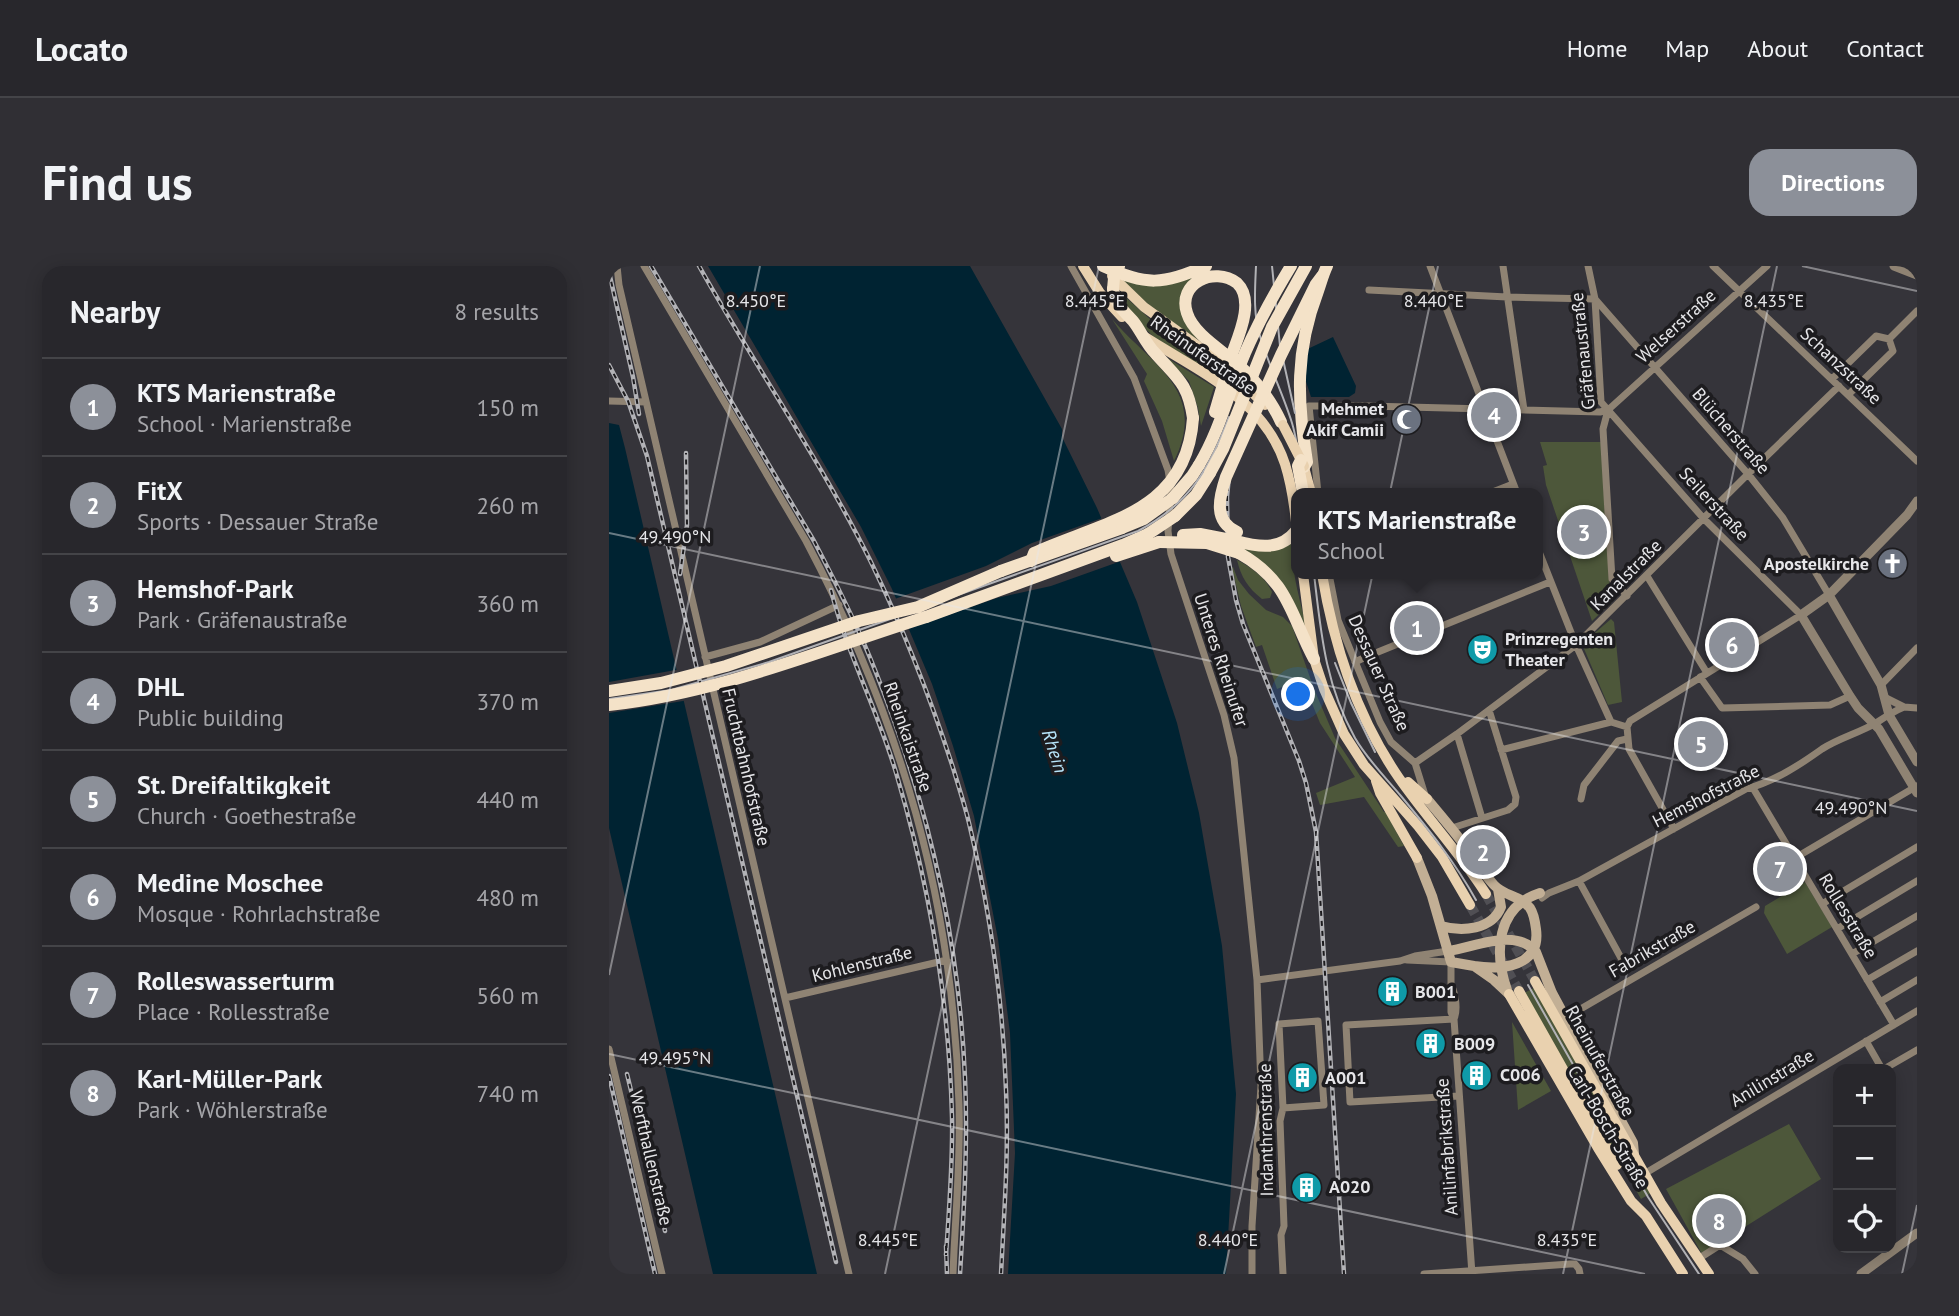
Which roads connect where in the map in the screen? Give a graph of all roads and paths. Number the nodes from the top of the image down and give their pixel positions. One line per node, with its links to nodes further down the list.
1 (617, 266): 31 (street, Fruchtbahnhofstraße)
2 (644, 266): 61 (street, Rheinkaistraße)
3 (1071, 266): 120 (street, Unteres Rheinufer)
4 (1083, 266): 24 (main road, Rheinuferstraße)
5 (1103, 266): 7 (highway); 35 (main road, Rheinuferstraße)
6 (1119, 266): 24 (highway, bridge)
7 (1206, 266)
8 (1291, 266): 38 (highway, bridge)
9 (1305, 266): 58 (highway, bridge)
10 (1430, 266): 20 (street)
11 (1503, 266): 21 (street)
12 (1588, 266): 22 (street, Gräfenaustraße)
13 (1713, 266): 19 (street, Schanzstraße)
14 (1767, 266): 19 (street, Welserstraße)
15 (1894, 266): 17 (street)
16 (1324, 271): 37 (highway, bridge); 50 (highway, bridge)
17 (1917, 275)
18 (1369, 290): 20 (street)
19 (1739, 291): 26 (street, Welserstraße); 27 (street, Schanzstraße)
20 (1440, 293): 21 (street); 32 (street)
21 (1507, 297): 22 (street); 33 (street)
22 (1595, 299): 26 (street, Blücherstraße); 34 (street, Gräfenaustraße)
23 (1917, 311): 25 (street)
24 (1144, 336): 41 (main road, Rheinuferstraße); 51 (highway, bridge)
25 (1889, 339): 27 (street); 29 (street)
26 (1654, 368): 34 (street, Welserstraße); 39 (street, Blücherstraße)
27 (1832, 379): 28 (street, Schanzstraße)
28 (1839, 386): 29 (street, Schanzstraße); 39 (street, Kanalstraße)
29 (1849, 394): 36 (street, Schanzstraße)
30 (609, 401): 31 (street)
31 (646, 402): 65 (street, Fruchtbahnhofstraße)
32 (1485, 409): 33 (street); 40 (street); 44 (street)
33 (1524, 410): 34 (street)
34 (1608, 410): 48 (street, Seilerstraße); 60 (street, Gräfenaustraße)
35 (1282, 423): 37 (main road, Rheinuferstraße, bridge); 38 (highway, bridge)
36 (1917, 461)
37 (1303, 463): 42 (highway, bridge); 43 (main road, Rheinuferstraße)
38 (1199, 466): 51 (highway, bridge)
39 (1748, 474): 48 (street, Kanalstraße); 59 (street, Blücherstraße)
40 (1513, 484): 45 (street); 46 (street)
41 (1291, 488)
42 (1302, 488)
43 (1310, 488)
44 (1317, 488)
45 (1503, 488)
46 (1515, 488)
47 (1917, 501): 59 (street)
48 (1704, 519): 53 (street, Kanalstraße); 62 (street, Seilerstraße)
49 (1291, 535): 50 (highway)
50 (1237, 542): 58 (highway, bridge); 66 (highway)
51 (1031, 561): 70 (highway, bridge)
52 (1543, 563): 57 (street)
53 (1647, 576): 60 (street, Kanalstraße); 68 (street)
54 (1304, 579): 66 (main road)
55 (1323, 579): 86 (main road)
56 (1329, 579): 67 (street, Dessauer Straße)
57 (1550, 582): 63 (street); 67 (street)
58 (1012, 584): 73 (highway, bridge)
59 (1829, 595): 62 (street); 69 (street)
60 (1627, 596): 63 (street, Kanalstraße)
61 (839, 605): 65 (street); 117 (street, Rheinkaistraße)
62 (1801, 615): 68 (street); 71 (street)
63 (1576, 645): 76 (street, Kanalstraße); 78 (street)
64 (1917, 648): 69 (street)
65 (705, 657): 125 (street, Fruchtbahnhofstraße)
66 (1314, 659): 87 (main road)
67 (1355, 662): 85 (street, Dessauer Straße)
68 (1704, 675): 71 (street); 80 (street)
69 (1881, 685): 72 (street)
70 (609, 691)
71 (1850, 696): 79 (street)
72 (1884, 697): 74 (street); 77 (street)
73 (609, 705)
74 (1904, 707): 75 (street); 77 (street, Hemshofstraße)
75 (1917, 708)
76 (1489, 710): 81 (street, Kanalstraße); 83 (street)
77 (1889, 715): 79 (street, Hemshofstraße); 84 (street)
78 (1611, 722): 80 (street); 83 (street)
79 (1875, 723): 88 (street, Hemshofstraße); 89 (street)
80 (1627, 727): 82 (street)
81 (1457, 734): 85 (street, Kanalstraße); 92 (street)
82 (1627, 739): 91 (street); 94 (street)
83 (1501, 750): 92 (street)
84 (1917, 762)
85 (1415, 763): 90 (street, Dessauer Straße)
86 (1395, 771): 90 (main road); 101 (main road)
87 (1375, 779): 96 (main road); 105 (main road)
88 (1753, 788): 94 (street, Hemshofstraße); 97 (street, Rollesstraße)
89 (1916, 789): 97 (street)
90 (1427, 799): 93 (main road, Dessauer Straße)
91 (1581, 799)
92 (1482, 818): 93 (street)
93 (1452, 828): 100 (main road, Dessauer Straße)
94 (1674, 829): 98 (street, Hemshofstraße)
95 (1917, 847): 104 (street)
96 (1417, 858): 109 (main road)
97 (1795, 858): 104 (street, Rollesstraße)
98 (1579, 881): 102 (street, Hemshofstraße); 116 (street)
99 (1917, 881): 110 (street)
100 (1498, 889): 103 (main road, Dessauer Straße); 109 (main road)
101 (1486, 894)
102 (1544, 895): 103 (main road); 107 (main road)
103 (1526, 899): 107 (main road); 111 (main road)
104 (1822, 904): 110 (street, Rollesstraße)
105 (1470, 905)
106 (1756, 907): 128 (street, Fabrikstraße)
107 (1534, 915): 112 (main road)
108 (1917, 916): 114 (street)
109 (1441, 926): 115 (main road)
110 (1837, 929): 114 (street, Rollesstraße)
111 (1501, 940): 112 (main road); 115 (main road); 119 (main road)
112 (1535, 943): 119 (main road); 128 (main road)
113 (1917, 951): 121 (street)
114 (1852, 954): 121 (street, Rollesstraße)
115 (1450, 957): 118 (main road); 120 (street); 129 (street, Anilinfabrikstraße)
116 (1621, 958)
117 (947, 960): 125 (street, Kohlenstraße); 146 (street, Rheinkaistraße)
118 (1474, 965): 119 (main road); 124 (main road)
119 (1500, 968): 124 (main road)
120 (1257, 980): 147 (street, Unteres Rheinufer)
121 (1867, 980): 126 (street, Rollesstraße)
122 (1917, 980): 126 (street)
123 (1535, 981): 138 (main road, Rheinuferstraße)
124 (1514, 993): 140 (main road, Rheinuferstraße)
125 (785, 998): 145 (street, Fruchtbahnhofstraße)
126 (1880, 1002): 130 (street, Rollesstraße)
127 (1917, 1011): 130 (street, Anilinstraße)
128 (1565, 1018): 138 (main road)
129 (1454, 1019): 136 (street, Anilinfabrikstraße); 136 (street)
130 (1894, 1025): 131 (street, Anilinstraße)
131 (1866, 1041): 134 (street); 139 (street, Anilinstraße)
132 (609, 1049): 144 (street, Werfthallenstraße)
133 (1917, 1050): 135 (street)
134 (1880, 1064)
135 (1892, 1064)
136 (1459, 1096): 143 (street, Anilinfabrikstraße)
137 (1283, 1108): 137 (street, Indanthrenstraße); 148 (street, Indanthrenstraße)
138 (1635, 1158): 139 (main road, Carl-Bosch-Straße)
139 (1644, 1174): 142 (main road, Carl-Bosch-Straße)
140 (1646, 1216): 151 (main road, Carl-Bosch-Straße)
141 (1917, 1233): 154 (street)
142 (1698, 1259): 152 (main road, Carl-Bosch-Straße); 153 (street)
143 (1472, 1272): 149 (street); 150 (street)
144 (662, 1274)
145 (849, 1274)
146 (953, 1274)
147 (1252, 1274)
148 (1283, 1274)
149 (1424, 1274)
150 (1580, 1274)
151 (1683, 1274)
152 (1709, 1274)
153 (1755, 1274)
154 (1861, 1274)

